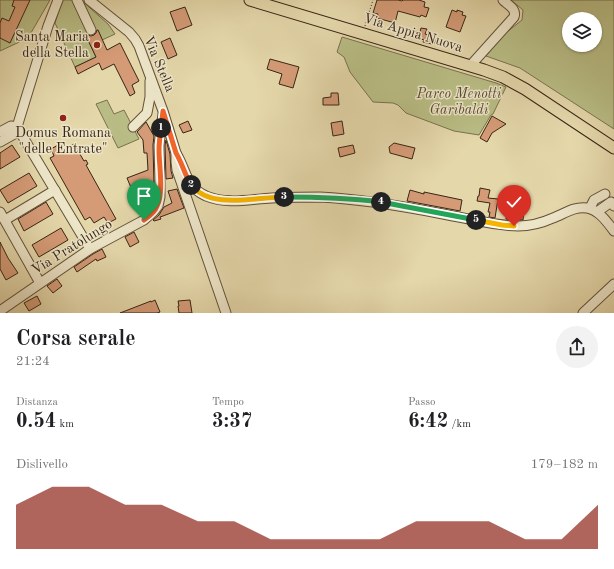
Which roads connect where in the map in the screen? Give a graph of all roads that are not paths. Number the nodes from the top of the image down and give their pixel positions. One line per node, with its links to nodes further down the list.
1 (58, 0): 11 (street)
2 (77, 0): 6 (street)
3 (89, 0): 8 (street, Via Stella)
4 (250, 0): 7 (main road, Via Appia Nuova)
5 (503, 0): 7 (street)
6 (91, 30)
7 (470, 66): 14 (main road, Via Appia Nuova)
8 (150, 74): 9 (street, Via Stella); 10 (street)
9 (163, 111): 15 (street, Via Stella); 23 (street, Via Pratolungo)
10 (133, 127)
11 (17, 128): 12 (street); 13 (street); 17 (street)
12 (0, 132)
13 (0, 142)
14 (614, 148)
15 (176, 153): 20 (street); 27 (street)
16 (614, 189): 18 (street)
17 (55, 190): 21 (street); 23 (street)
18 (605, 194): 19 (street); 20 (street)
19 (612, 204): 20 (street)
20 (593, 210): 22 (street)
21 (2, 216): 24 (street)
22 (614, 231)
23 (90, 249): 24 (street, Via Pratolungo)
24 (40, 283): 26 (street, Via Pratolungo)
25 (614, 284): 28 (street)
26 (0, 311)
27 (226, 313)
28 (583, 313)

